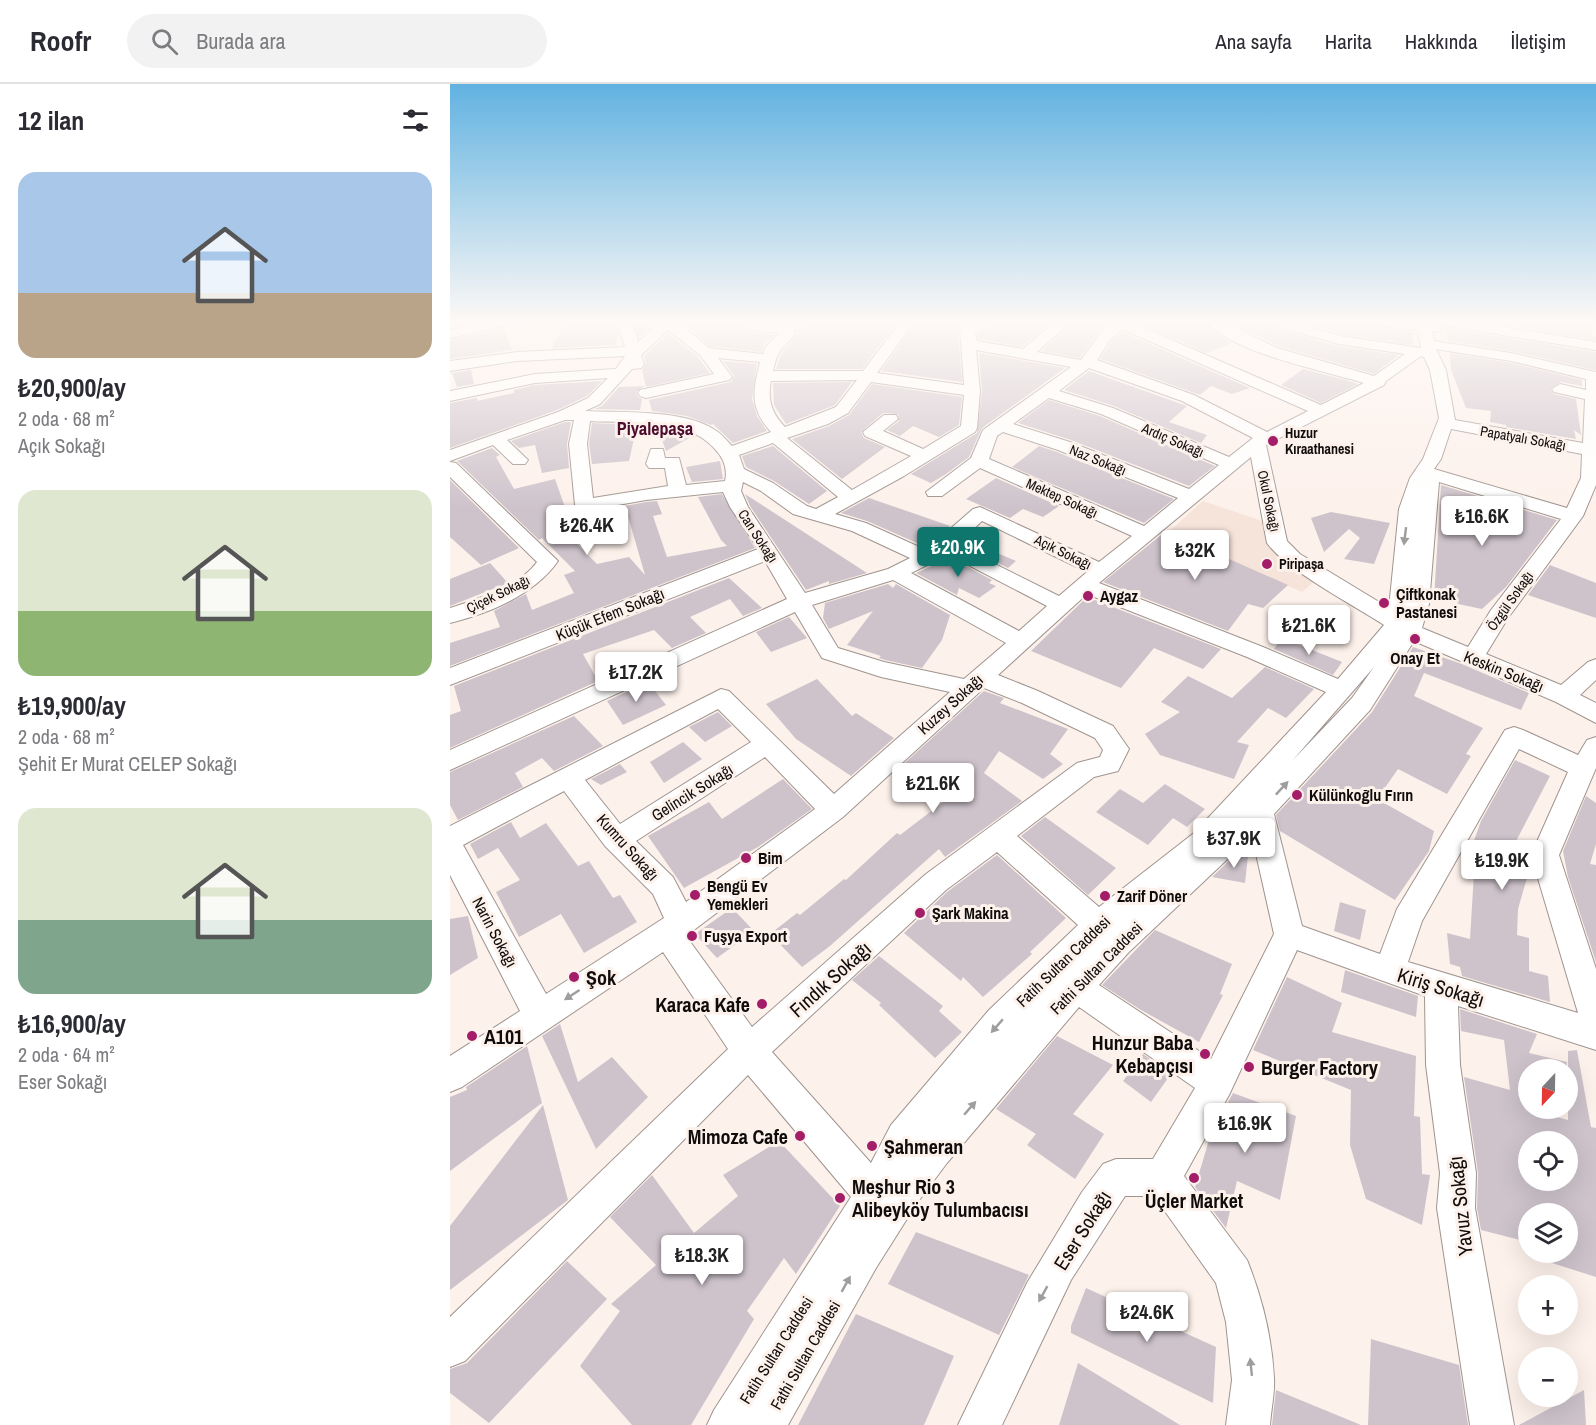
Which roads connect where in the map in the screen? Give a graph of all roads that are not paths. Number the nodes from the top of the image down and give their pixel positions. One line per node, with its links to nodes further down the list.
1 (1594, 383): 29 (street, Özgül Sokağı)
2 (503, 384): 21 (street)
3 (611, 384): 23 (street)
4 (643, 384): 20 (street)
5 (692, 384): 20 (street)
6 (763, 384): 31 (street)
7 (861, 384): 31 (street)
8 (909, 384): 18 (street)
9 (971, 384): 18 (street)
10 (1058, 384): 19 (street)
11 (1146, 384): 33 (street)
12 (1259, 384): 22 (street)
13 (1376, 384): 22 (street, Kuzey Sokağı)
14 (1441, 384): 59 (street, one-way to 59)
15 (1448, 384): 27 (street, Fathi Sultan Caddesi)
16 (1591, 384): 17 (street)
17 (1560, 389)
18 (972, 391): 28 (street)
19 (1047, 392): 30 (street); 40 (street, Ardıç Sokağı)
20 (646, 393): 26 (street)
21 (450, 396)
22 (1322, 411): 33 (street, Kuzey Sokağı)
23 (564, 415): 24 (street, Can Sokağı); 32 (street, Can Sokağı)
24 (583, 416): 26 (street, Can Sokağı); 44 (street)
25 (891, 419): 37 (street)
26 (671, 421): 42 (street, Can Sokağı)
27 (1454, 425): 34 (street, Papatyalı Sokağı); 43 (street, Fathi Sultan Caddesi)
28 (969, 428): 30 (street, Naz Sokağı); 37 (street)
29 (1594, 429): 34 (street, Özgül Sokağı)
30 (996, 430): 39 (street); 46 (street, Naz Sokağı)
31 (777, 434): 42 (street); 47 (street)
32 (496, 440): 36 (street, Can Sokağı); 38 (street)
33 (1262, 440): 40 (street, Kuzey Sokağı); 59 (street, Okul Sokağı)
34 (1591, 450): 49 (street, Özgül Sokağı)
35 (657, 453): 44 (street)
36 (450, 456)
37 (925, 456): 47 (street)
38 (519, 460)
39 (979, 461): 45 (street); 50 (street, Mektep Sokağı)
40 (1231, 464): 46 (street, Kuzey Sokağı)
41 (450, 467): 58 (street, Çiçek Sokağı)
42 (733, 470): 44 (street); 48 (street); 51 (street, Can Sokağı)
43 (1431, 474): 49 (street); 59 (street, Fathi Sultan Caddesi)
44 (678, 492)
45 (935, 492)
46 (1192, 497): 50 (street, Kuzey Sokağı)
47 (851, 498): 48 (street)
48 (819, 515): 52 (street)
49 (1573, 516): 61 (street, Özgül Sokağı)
50 (1145, 534): 53 (street, Kuzey Sokağı)
51 (769, 552): 56 (street, Can Sokağı); 63 (street, Küçük Efem Sokağı)
52 (932, 556): 53 (street, Açık Sokağı); 54 (street); 57 (street)
53 (1101, 571): 55 (street, Kuzey Sokağı)
54 (895, 573): 56 (street); 60 (street)
55 (1084, 585): 57 (street, Kuzey Sokağı); 65 (street)
56 (799, 602): 64 (street, Can Sokağı); 70 (street)
57 (1061, 605): 60 (street, Kuzey Sokağı)
58 (450, 616)
59 (1404, 627): 61 (street, Keskin Sokağı); 65 (street, Fatih Sultan Caddesi); 73 (street, Fathi Sultan Caddesi, one-way to 59)
60 (1020, 641): 64 (street, Kuzey Sokağı)
61 (1472, 659): 66 (street, Keskin Sokağı)
62 (1596, 667): 66 (street)
63 (450, 677)
64 (974, 682): 72 (street, Kuzey Sokağı); 74 (street, Fındık Sokağı)
65 (1342, 690): 78 (street, Fatih Sultan Caddesi)
66 (1564, 696): 67 (street, Keskin Sokağı)
67 (1596, 714)
68 (768, 744): 71 (street); 72 (street); 75 (street, Gelincik Sokağı)
69 (1589, 757): 81 (street); 85 (street)
70 (450, 761)
71 (568, 777): 75 (street, Kumru Sokağı); 76 (street)
72 (833, 810): 79 (street, Kuzey Sokağı)
73 (1260, 812): 80 (street); 82 (street, Fathi Sultan Caddesi)
74 (999, 837): 78 (street); 87 (street, Fındık Sokağı)
75 (615, 838): 79 (street, Kumru Sokağı)
76 (450, 839)
77 (450, 848): 84 (street, Narin Sokağı)
78 (1098, 925): 91 (street, Fatih Sultan Caddesi, one-way to 91)
79 (674, 927): 84 (street, Kuzey Sokağı, one-way to 84); 87 (street)
80 (1288, 934): 81 (street, Kiriş Sokağı); 89 (street)
81 (1389, 971): 83 (street, Kiriş Sokağı)
82 (1076, 987): 89 (street); 94 (street, Fathi Sultan Caddesi, one-way to 82)
83 (1440, 987): 86 (street, Kiriş Sokağı); 97 (street, Yavuz Sokağı)
84 (540, 1016): 88 (street, Kuzey Sokağı)
85 (1596, 1020)
86 (1596, 1034)
87 (749, 1051): 91 (street); 92 (street, Fındık Sokağı)
88 (450, 1075)
89 (1217, 1083): 90 (street)
90 (1162, 1178): 95 (street, Eser Sokağı, one-way to 95); 96 (street, one-way to 90)
91 (874, 1195): 93 (street, Fatih Sultan Caddesi)
92 (450, 1346)
93 (729, 1425)
94 (764, 1425)
95 (980, 1425)
96 (1248, 1425)
97 (1492, 1425)

